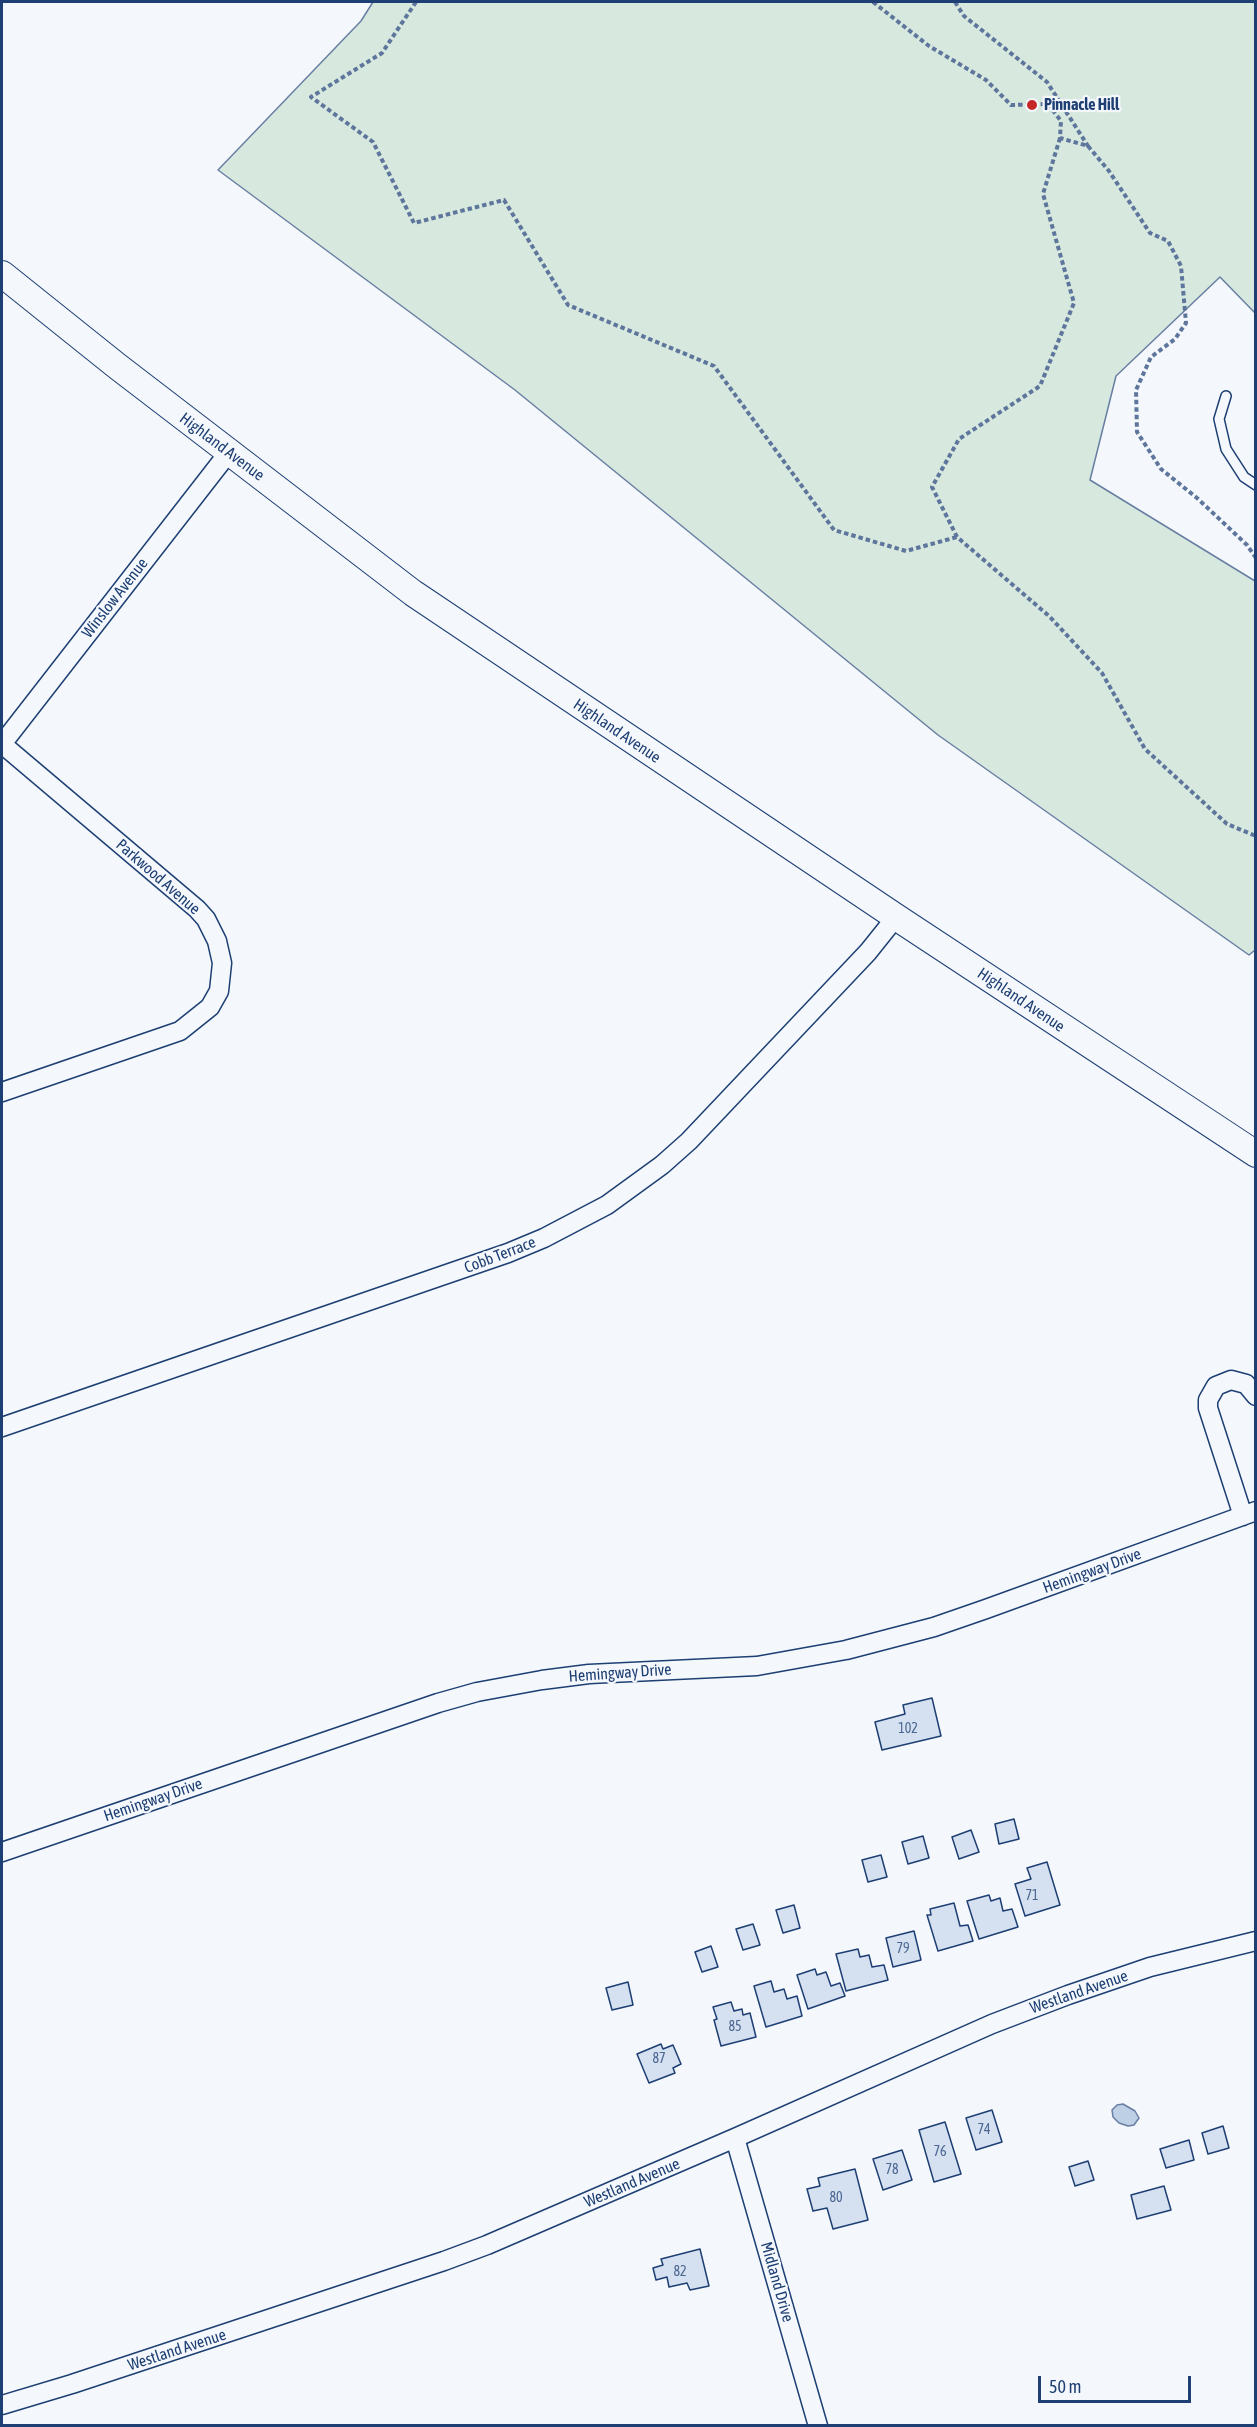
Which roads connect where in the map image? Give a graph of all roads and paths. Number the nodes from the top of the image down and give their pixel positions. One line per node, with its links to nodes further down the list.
1 (416, 2): 10 (path)
2 (873, 2): 4 (path)
3 (955, 2): 5 (path)
4 (1060, 138): 5 (path); 10 (path)
5 (1088, 146): 11 (path)
6 (2, 274): 8 (street, Highland Avenue)
7 (1226, 396): 9 (lane)
8 (229, 452): 12 (street, Winslow Avenue); 14 (street, Highland Avenue)
9 (1256, 485)
10 (957, 537): 13 (path)
11 (1256, 558)
12 (2, 744): 15 (street, Parkwood Avenue)
13 (1256, 836)
14 (896, 917): 16 (street, Highland Avenue); 18 (street, Cobb Terrace)
15 (2, 1092)
16 (1256, 1154)
17 (1256, 1396): 19 (street, Hemingway Drive)
18 (2, 1427)
19 (1249, 1514): 20 (street, Hemingway Drive)
20 (2, 1852)
21 (1256, 1941): 22 (street, Westland Avenue)
22 (735, 2138): 23 (street, Westland Avenue); 24 (street, Midland Drive)
23 (2, 2405)
24 (819, 2426)

